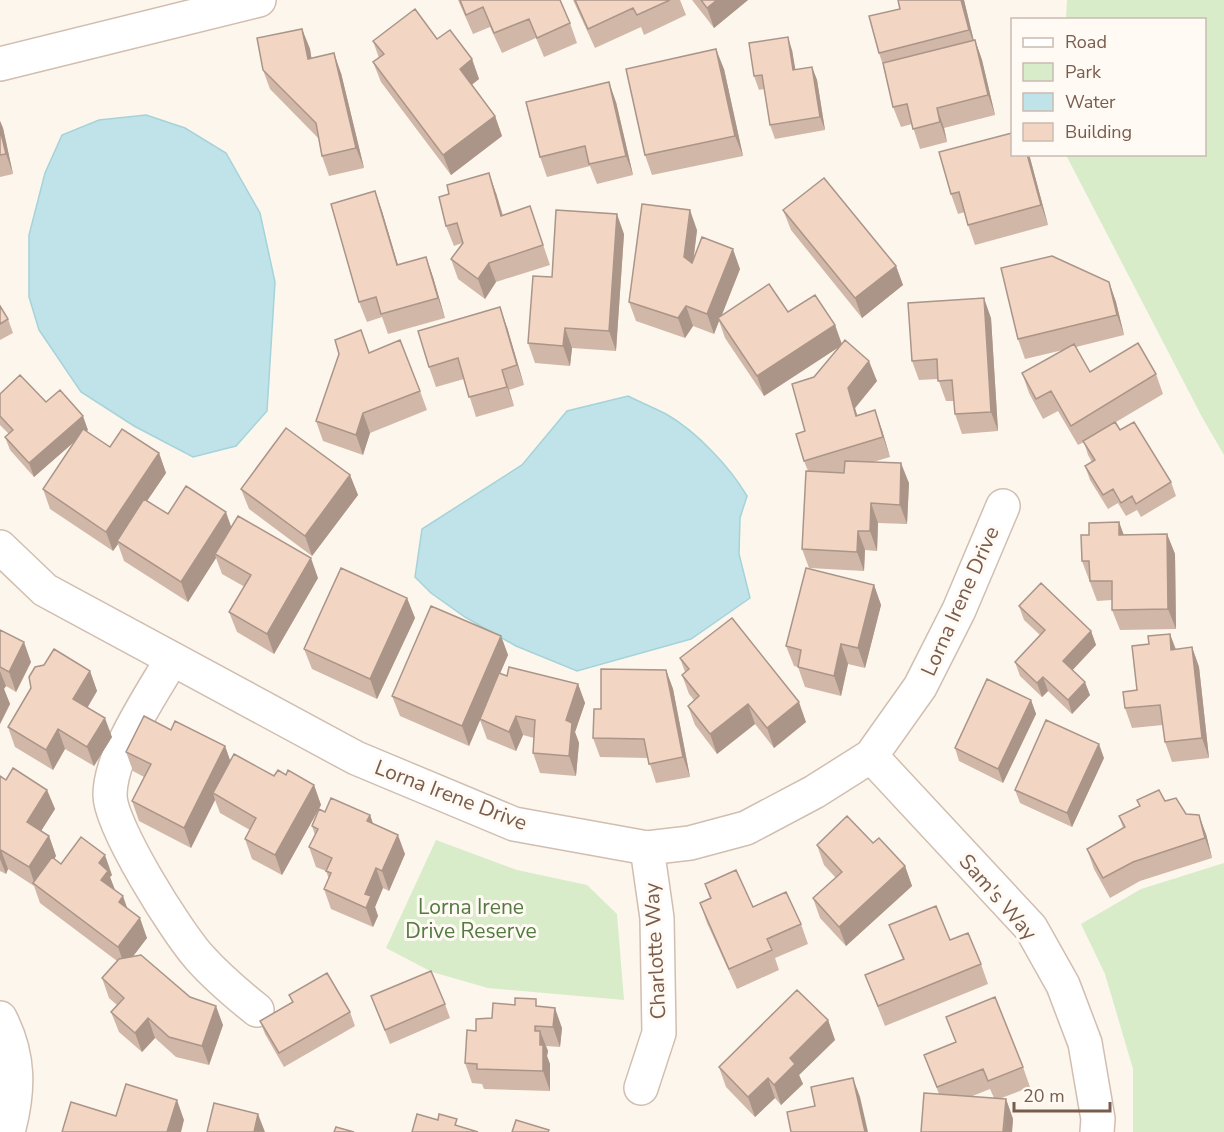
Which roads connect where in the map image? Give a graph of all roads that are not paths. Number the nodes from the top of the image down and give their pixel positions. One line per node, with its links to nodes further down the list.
1 (259, 0): 2 (street)
2 (0, 64)
3 (1003, 506): 6 (street, Lorna Irene Drive)
4 (0, 547): 5 (street, Lorna Irene Drive)
5 (172, 659): 7 (street, Lorna Irene Drive); 8 (street)
6 (871, 756): 7 (street, Lorna Irene Drive); 12 (street, Sam's Way)
7 (647, 848): 10 (street, Charlotte Way)
8 (256, 1010)
9 (0, 1018): 11 (street)
10 (641, 1088)
11 (8, 1132)
12 (1097, 1132)

